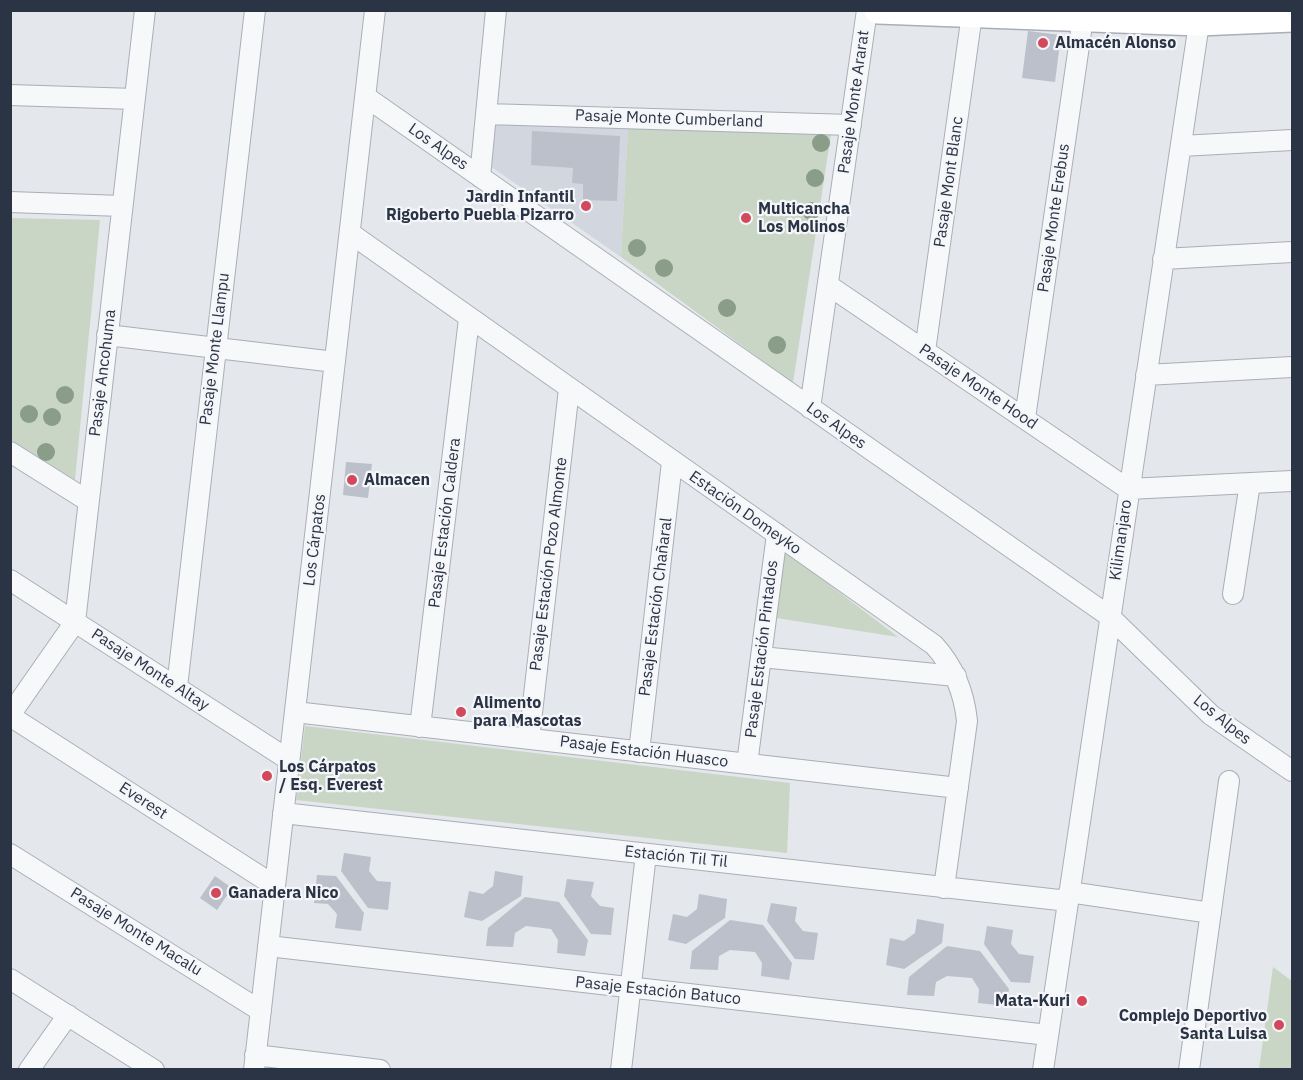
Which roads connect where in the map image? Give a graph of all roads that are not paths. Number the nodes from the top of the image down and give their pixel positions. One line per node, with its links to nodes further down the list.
1 (145, 10): 13 (street, Pasaje Ancohuma)
2 (255, 10): 27 (street, Pasaje Monte Llampu)
3 (375, 10): 12 (street, Los Cárpatos)
4 (496, 10): 14 (street)
5 (867, 10): 15 (street, Pasaje Monte Ararat)
6 (878, 10): 7 (street)
7 (972, 14): 9 (street); 28 (street, Pasaje Mont Blanc)
8 (1200, 16): 9 (street); 10 (street); 17 (street, Kilimanjaro)
9 (1083, 18): 34 (street, Pasaje Monte Erebus)
10 (1293, 18)
11 (10, 95): 13 (street)
12 (366, 97): 18 (street, Los Alpes); 21 (street, Los Cárpatos)
13 (135, 99): 20 (street, Pasaje Ancohuma)
14 (487, 114): 15 (street, Pasaje Monte Cumberland); 18 (street)
15 (851, 125): 24 (street, Pasaje Monte Ararat)
16 (1293, 140): 17 (street)
17 (1181, 146): 23 (street, Kilimanjaro)
18 (480, 177): 33 (street, Los Alpes)
19 (10, 202): 20 (street)
20 (122, 206): 26 (street, Pasaje Ancohuma)
21 (350, 233): 25 (street, Estación Domeyko); 29 (street, Los Cárpatos)
22 (1293, 252): 23 (street)
23 (1163, 259): 31 (street, Kilimanjaro)
24 (828, 285): 28 (street, Pasaje Monte Hood); 33 (street, Pasaje Monte Ararat)
25 (469, 319): 32 (street, Estación Domeyko); 51 (street, Pasaje Estación Caldera)
26 (107, 335): 27 (street); 40 (street, Pasaje Ancohuma)
27 (215, 348): 29 (street); 48 (street, Pasaje Monte Llampu)
28 (925, 351): 34 (street, Pasaje Monte Hood)
29 (335, 362): 49 (street, Los Cárpatos)
30 (1293, 368): 31 (street)
31 (1146, 375): 39 (street, Kilimanjaro)
32 (569, 389): 36 (street, Estación Domeyko); 52 (street, Pasaje Estación Pozo Almonte)
33 (810, 408): 44 (street, Los Alpes)
34 (1025, 418): 39 (street, Pasaje Monte Hood)
35 (10, 452): 40 (street)
36 (672, 462): 41 (street, Estación Domeyko); 53 (street, Pasaje Estación Chañaral)
37 (1293, 481): 38 (street)
38 (1250, 483): 39 (street); 43 (street)
39 (1128, 489): 44 (street, Kilimanjaro)
40 (88, 501): 45 (street, Pasaje Ancohuma)
41 (777, 534): 46 (street, Pasaje Estación Pintados); 47 (street, Estación Domeyko)
42 (10, 580): 45 (street, Pasaje Monte Altay)
43 (1233, 594)
44 (1109, 616): 56 (street, Los Alpes); 64 (street, Kilimanjaro)
45 (75, 622): 48 (street, Pasaje Monte Altay); 50 (street, Pasaje Ancohuma)
46 (761, 657): 47 (street); 55 (street, Pasaje Estación Pintados)
47 (956, 676): 58 (street, Estación Domeyko)
48 (177, 687): 54 (street, Pasaje Monte Altay)
49 (295, 712): 51 (street, Pasaje Estación Huasco); 54 (street, Los Cárpatos)
50 (10, 716): 62 (street, Everest)
51 (420, 727): 52 (street, Pasaje Estación Huasco)
52 (529, 739): 53 (street, Pasaje Estación Huasco)
53 (639, 752): 55 (street, Pasaje Estación Huasco)
54 (289, 760): 59 (street, Los Cárpatos)
55 (747, 764): 58 (street, Pasaje Estación Huasco)
56 (1293, 771)
57 (1229, 781): 65 (street)
58 (958, 789): 63 (street, Estación Domeyko)
59 (283, 813): 61 (street, Estación Til Til); 62 (street, Los Cárpatos)
60 (10, 854): 69 (street, Pasaje Monte Macalu)
61 (645, 854): 63 (street, Estación Til Til); 68 (street)
62 (275, 886): 66 (street, Los Cárpatos)
63 (944, 888): 64 (street, Estación Til Til)
64 (1068, 897): 65 (street, Estación Til Til); 71 (street, Kilimanjaro)
65 (1211, 913): 78 (street)
66 (268, 946): 68 (street, Pasaje Estación Batuco); 69 (street, Los Cárpatos)
67 (10, 979): 70 (street)
68 (630, 988): 71 (street, Pasaje Estación Batuco); 76 (street)
69 (261, 1011): 72 (street, Los Cárpatos)
70 (68, 1015): 74 (street); 75 (street)
71 (1048, 1035): 77 (street, Kilimanjaro)
72 (255, 1062): 73 (street)
73 (375, 1069)
74 (29, 1070)
75 (153, 1070)
76 (621, 1070)
77 (1043, 1070)
78 (1189, 1070)

